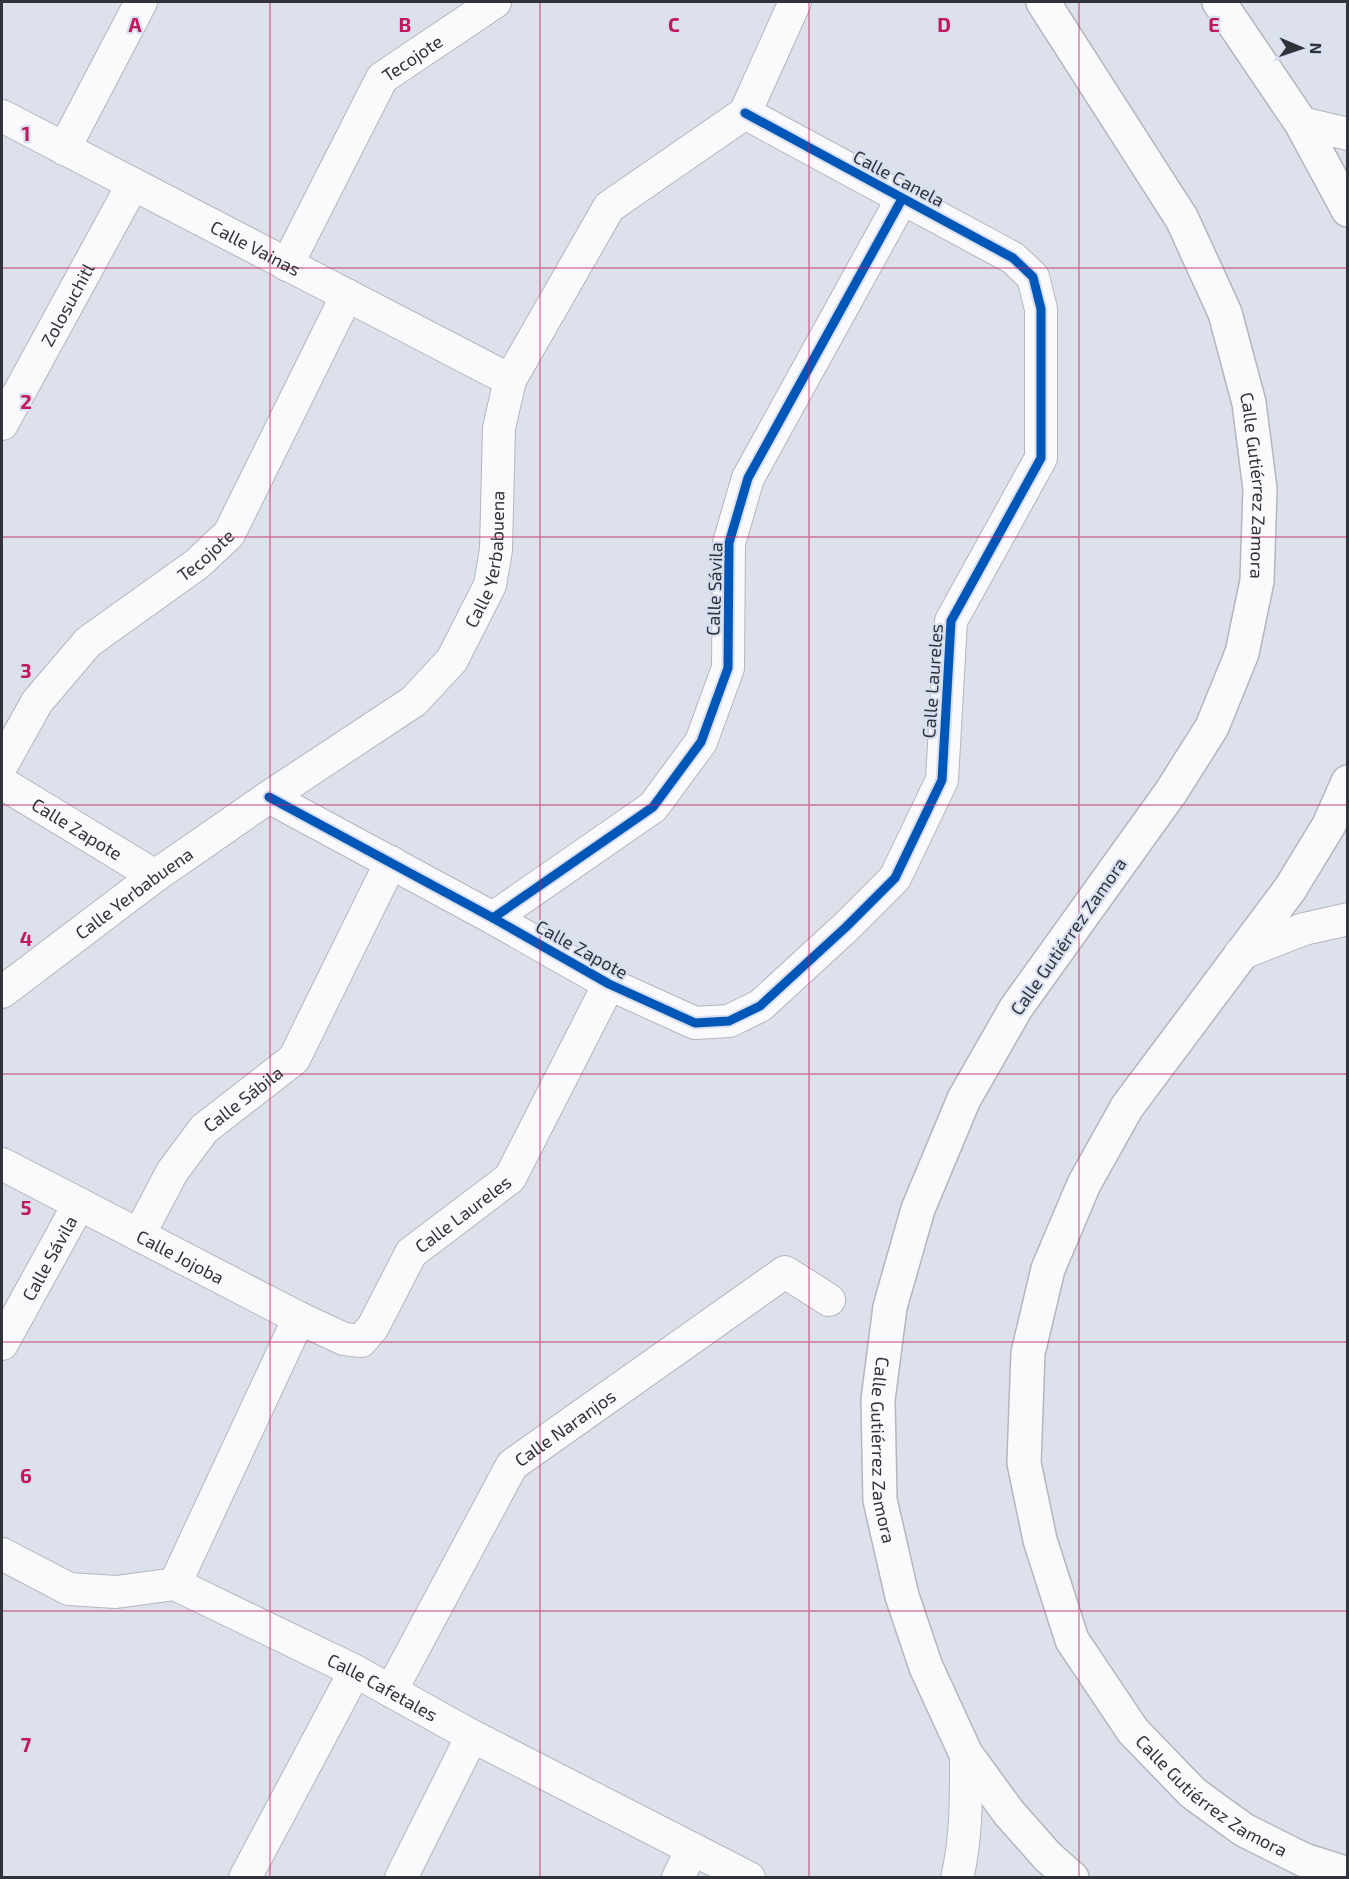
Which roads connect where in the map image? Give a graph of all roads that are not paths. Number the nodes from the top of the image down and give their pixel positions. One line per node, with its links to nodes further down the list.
1 (141, 2): 10 (street)
2 (495, 2): 14 (street, Tecojote)
3 (795, 2): 6 (street)
4 (1219, 2): 8 (main road)
5 (1048, 3): 43 (main road, Calle Gutiérrez Zamora)
6 (745, 113): 12 (street, Calle Canela); 17 (street, Calle Yerbabuena)
7 (2, 116): 10 (street, Calle Vainas)
8 (1302, 123): 9 (street); 13 (main road)
9 (1347, 134)
10 (64, 148): 11 (street, Calle Vainas)
11 (133, 184): 14 (street, Calle Vainas); 18 (street, Zolosuchitl)
12 (902, 199): 15 (street, Calle Canela); 25 (street, Calle Sávila)
13 (1347, 210)
14 (287, 265): 16 (street, Calle Vainas)
15 (1033, 277): 30 (street, Calle Laureles)
16 (347, 296): 17 (street, Calle Vainas); 19 (street, Tecojote)
17 (510, 380): 22 (street, Calle Yerbabuena)
18 (2, 424)
19 (2, 765)
20 (1347, 782): 27 (main road, Calle Gutiérrez Zamora)
21 (2, 783): 24 (street, Calle Zapote)
22 (268, 797): 23 (street, Calle Zapote); 24 (street, Calle Yerbabuena)
23 (391, 862): 25 (street, Calle Zapote); 33 (street, Calle Sábila)
24 (155, 876): 29 (street, Calle Yerbabuena)
25 (493, 918): 28 (street, Calle Zapote)
26 (1347, 919): 27 (street)
27 (1240, 954): 45 (main road, Calle Gutiérrez Zamora)
28 (609, 984): 30 (street, Calle Zapote); 36 (street, Calle Laureles)
29 (2, 992)
30 (760, 1006)
31 (2, 1164): 32 (street, Calle Jojoba)
32 (79, 1204): 33 (street, Calle Jojoba); 37 (street, Calle Sávila)
33 (139, 1236): 35 (street, Calle Jojoba)
34 (829, 1300): 41 (street, Calle Naranjos)
35 (299, 1318): 36 (street, Calle Jojoba); 39 (street)
36 (361, 1341)
37 (2, 1344)
38 (2, 1554): 39 (street)
39 (176, 1584): 40 (street, Calle Cafetales)
40 (355, 1671): 41 (street, Calle Cafetales); 46 (street)
41 (391, 1691): 42 (street, Calle Cafetales)
42 (472, 1736): 44 (street, Calle Cafetales); 47 (street)
43 (966, 1754): 50 (street); 51 (main road, Calle Gutiérrez Zamora)
44 (692, 1849): 48 (street); 49 (street, Calle Cafetales)
45 (1347, 1874)
46 (245, 1878)
47 (401, 1878)
48 (678, 1878)
49 (749, 1878)
50 (957, 1878)
51 (1072, 1878)

